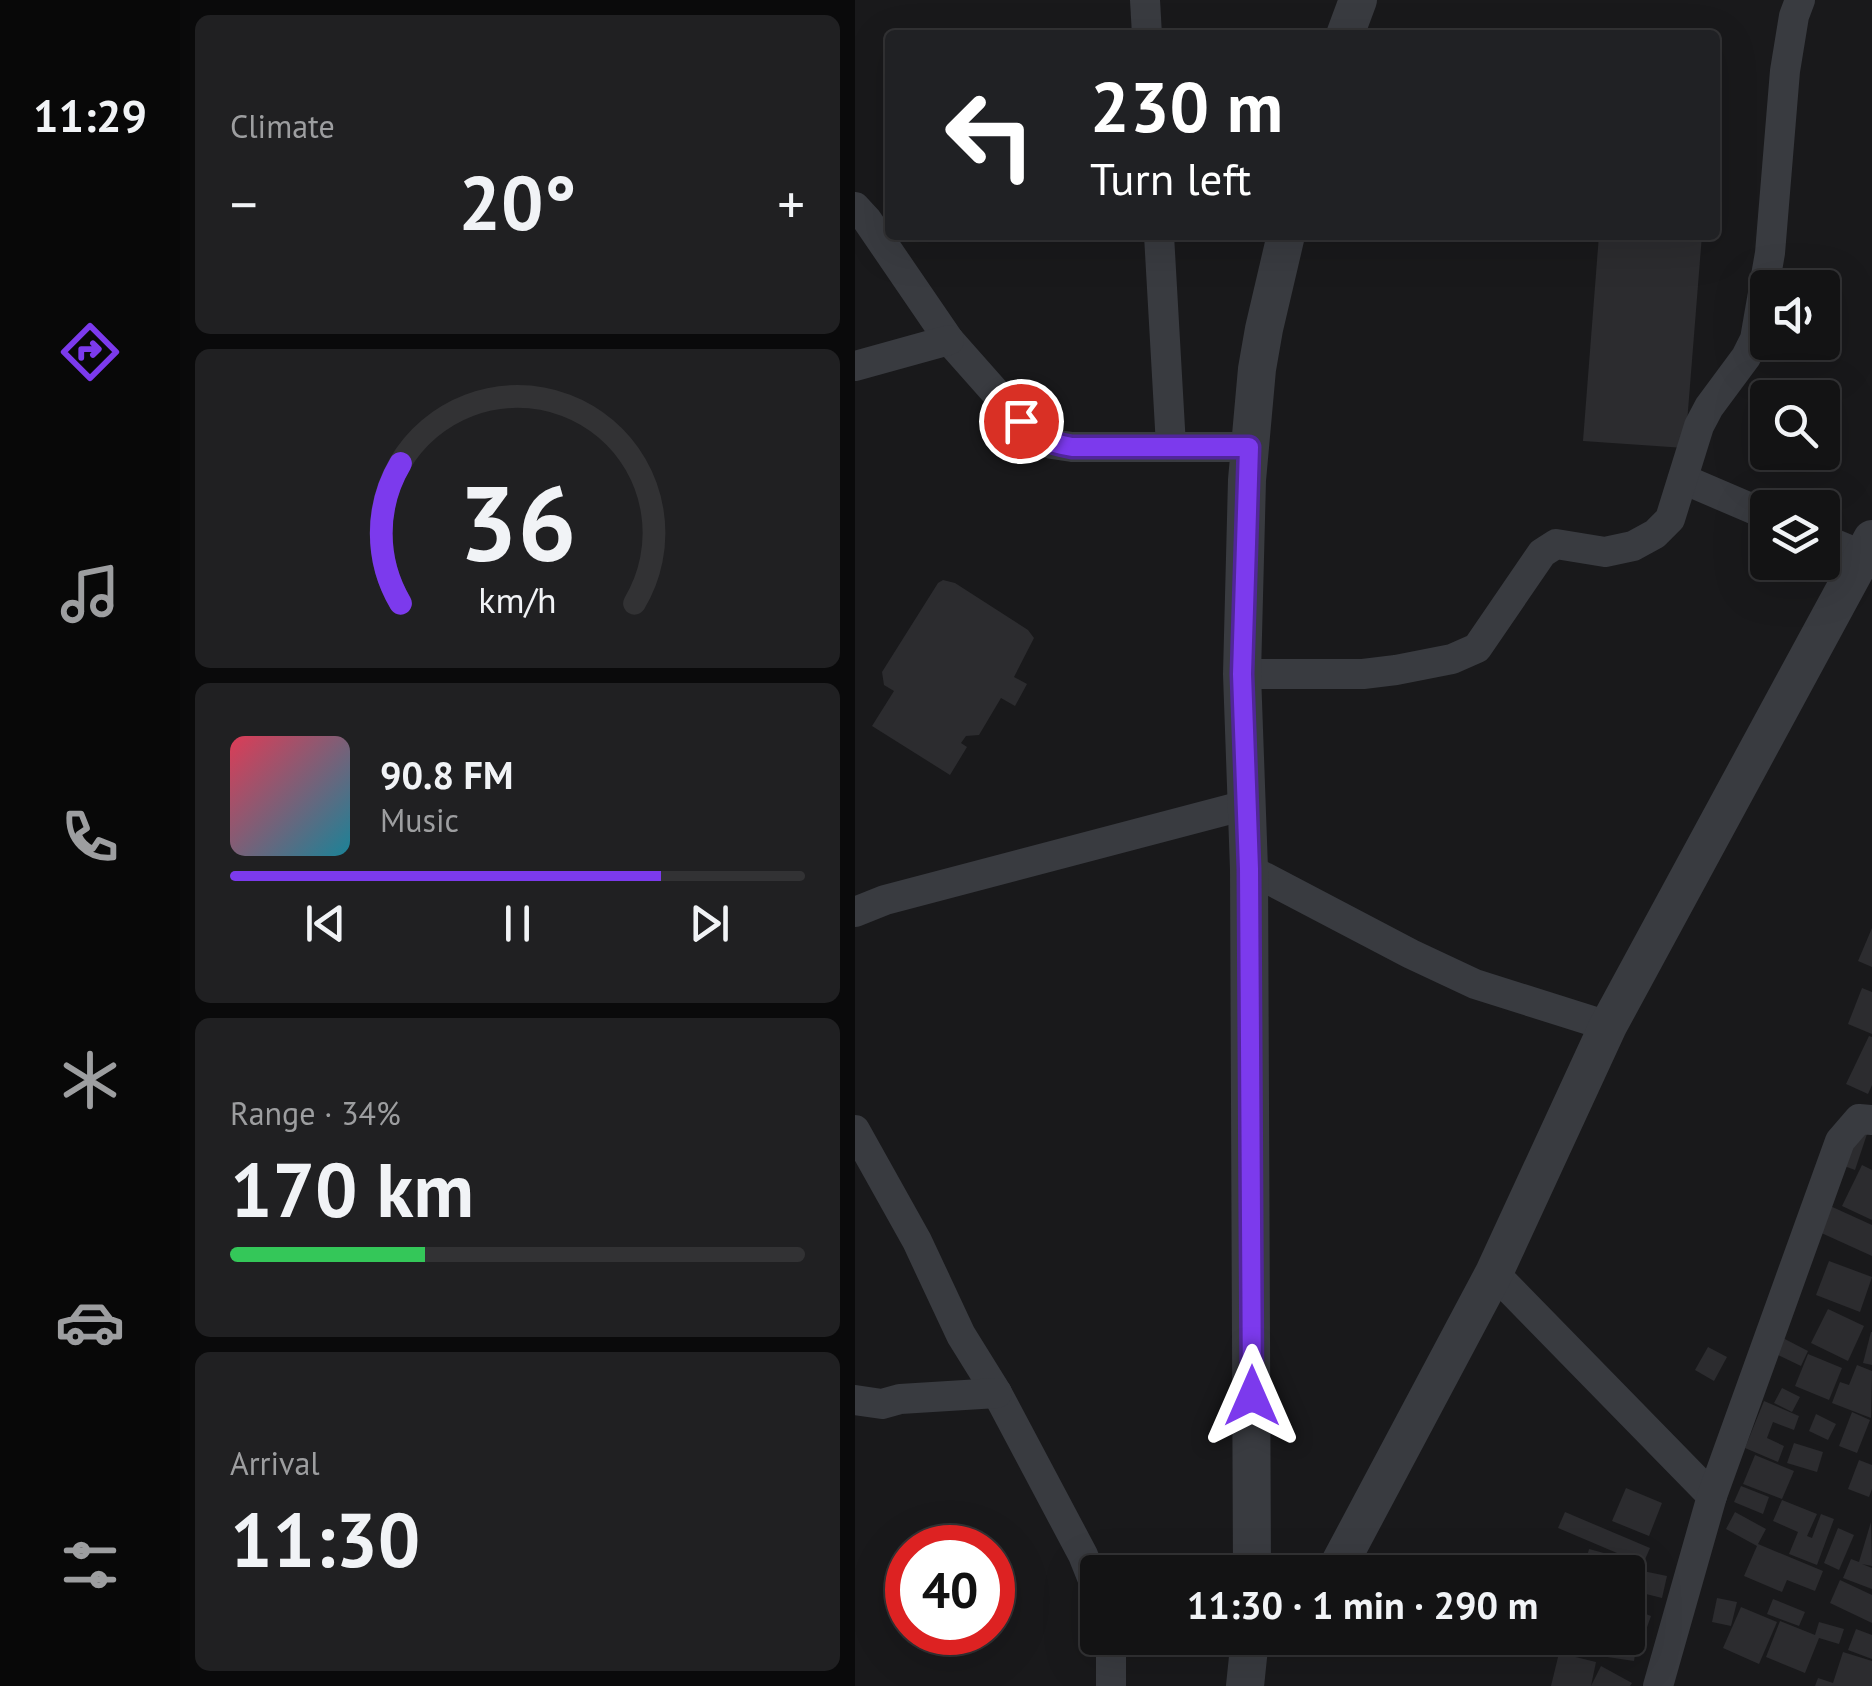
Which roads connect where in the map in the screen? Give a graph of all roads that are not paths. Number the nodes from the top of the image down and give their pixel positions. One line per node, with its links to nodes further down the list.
1 (1145, 0): 4 (street)
2 (1358, 0): 5 (street)
3 (1800, 0): 13 (street)
4 (1147, 30)
5 (1347, 30)
6 (855, 207): 9 (street)
7 (1159, 240): 11 (street)
8 (1285, 240): 12 (street)
9 (949, 340): 10 (street); 11 (street)
10 (855, 366)
11 (1171, 446): 12 (street)
12 (1249, 447): 17 (street)
13 (1683, 479): 14 (street); 17 (street)
14 (1750, 508)
15 (1840, 542): 16 (street)
16 (1868, 548): 21 (street)
17 (1242, 674): 18 (street)
18 (1246, 805): 19 (street); 20 (street)
19 (1249, 869): 21 (street); 29 (street)
20 (855, 912)
21 (1608, 1026): 24 (street)
22 (1872, 1120): 27 (street)
23 (855, 1130): 25 (street)
24 (1494, 1273): 27 (street); 30 (street)
25 (997, 1393): 26 (street); 28 (street)
26 (855, 1400)
27 (1712, 1496): 33 (street)
28 (1083, 1555)
29 (1252, 1555)
30 (1344, 1555)
31 (1111, 1655): 34 (street)
32 (1248, 1655): 35 (street)
33 (1660, 1681): 36 (street)
34 (1111, 1686)
35 (1245, 1686)
36 (1691, 1686)

